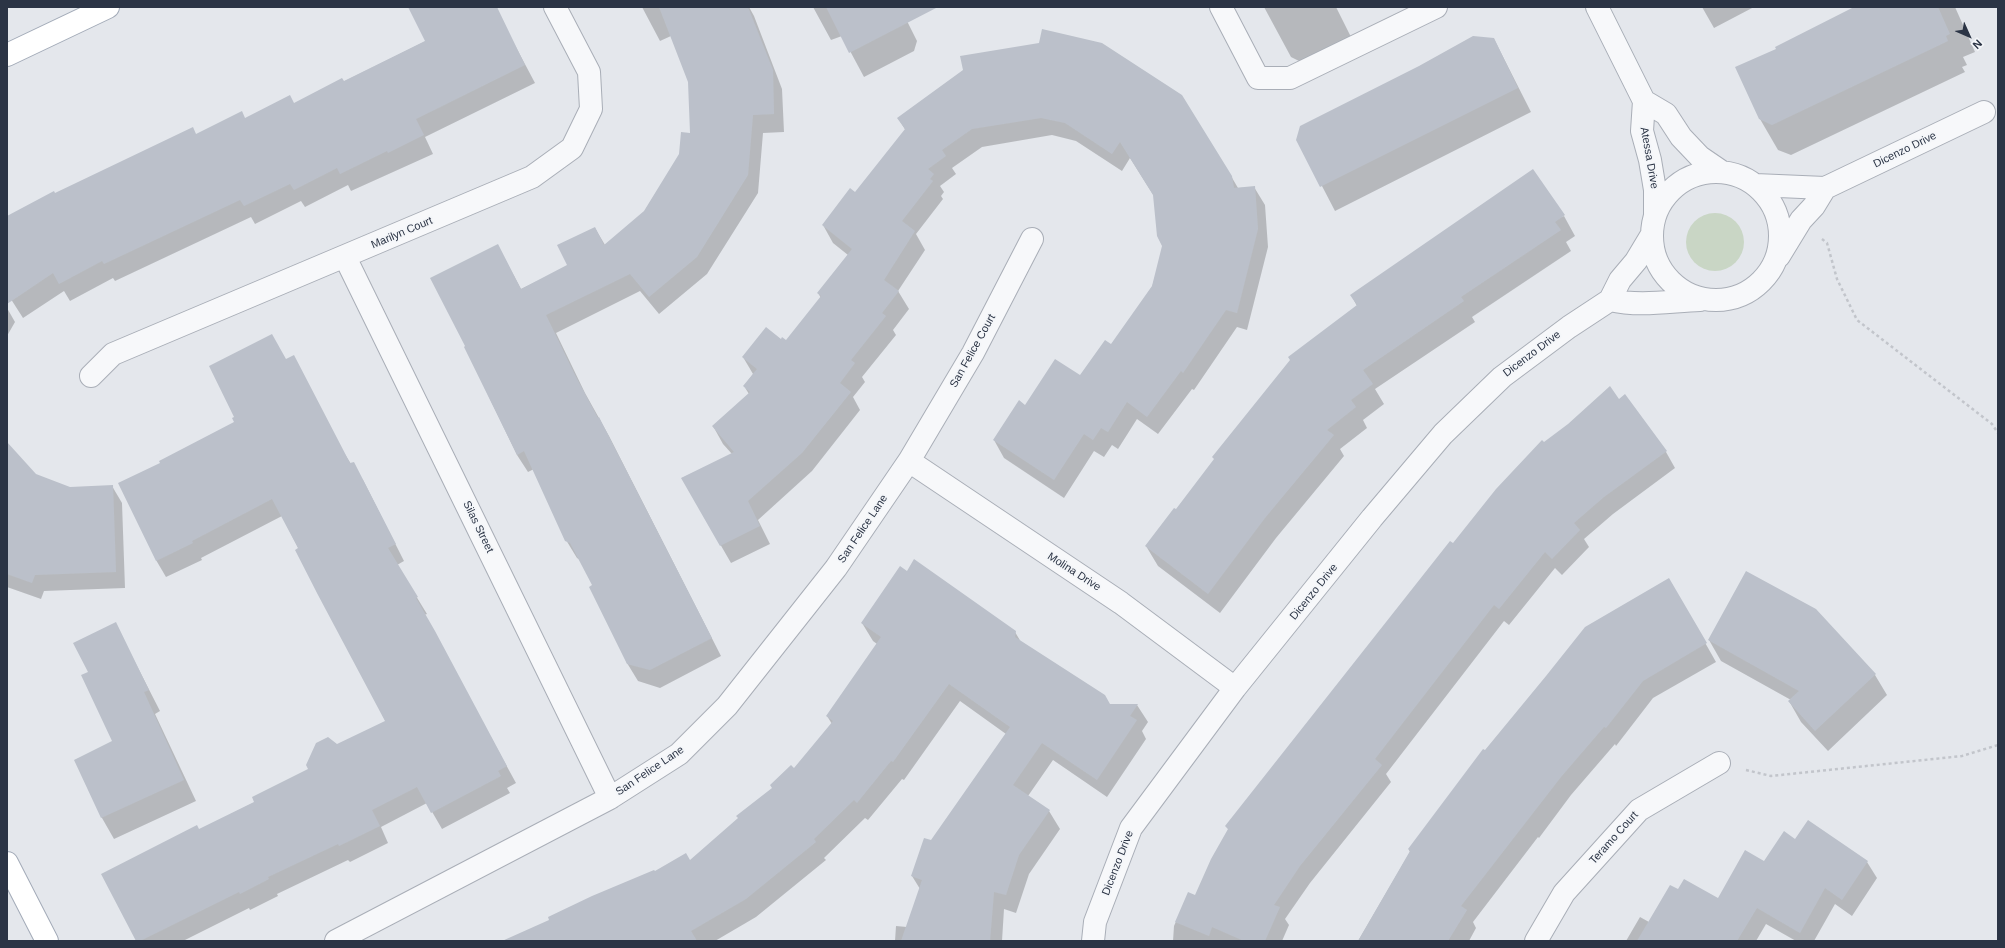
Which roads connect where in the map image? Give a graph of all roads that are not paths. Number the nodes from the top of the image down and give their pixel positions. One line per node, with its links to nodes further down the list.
1 (108, 7): 6 (main road)
2 (555, 7): 16 (street, Marilyn Court)
3 (1221, 7): 4 (street)
4 (1436, 7)
5 (1597, 7): 7 (street)
6 (7, 55)
7 (1644, 101): 9 (street); 12 (street, Atessa Drive)
8 (1984, 112): 11 (street, Dicenzo Drive)
9 (1722, 172): 10 (street); 12 (street)
10 (1755, 185): 11 (street, Dicenzo Drive); 15 (street)
11 (1825, 188): 15 (street)
12 (1655, 215): 13 (street)
13 (1652, 236): 17 (street); 18 (street)
14 (1032, 239): 20 (street, San Felice Court)
15 (1779, 256): 18 (street)
16 (345, 257): 19 (street, Marilyn Court); 23 (street, Silas Street)
17 (1610, 300): 18 (street); 21 (street, Dicenzo Drive)
18 (1704, 300)
19 (91, 376)
20 (909, 461): 21 (street, Molina Drive); 23 (street, San Felice Lane)
21 (1235, 688): 27 (street, Dicenzo Drive)
22 (1719, 763): 28 (street, Teramo Court)
23 (610, 798): 26 (street, San Felice Lane)
24 (7, 863): 25 (main road)
25 (48, 941)
26 (336, 941)
27 (1093, 941)
28 (1536, 941)

